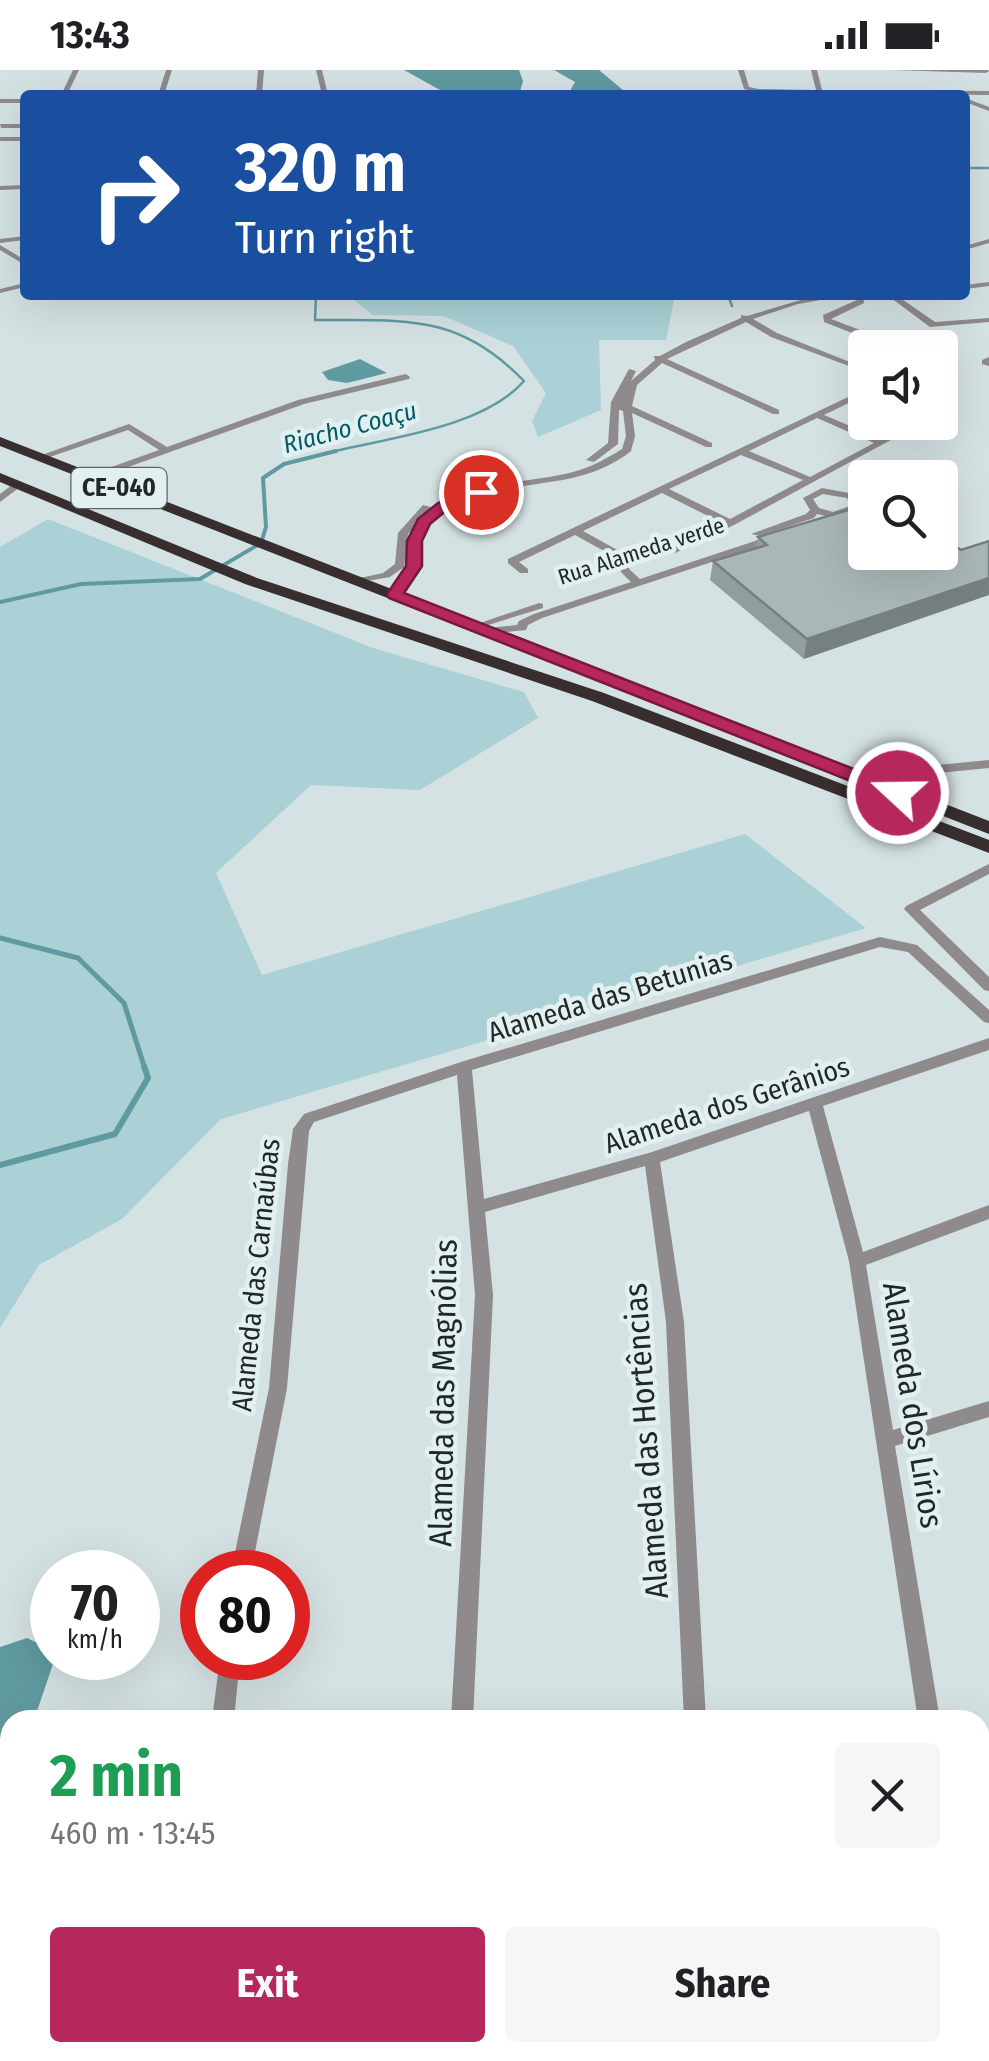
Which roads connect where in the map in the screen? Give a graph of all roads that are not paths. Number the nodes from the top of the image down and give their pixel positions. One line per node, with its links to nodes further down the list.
1 (741, 70): 4 (street)
2 (894, 70): 3 (street)
3 (987, 72)
4 (756, 90)
5 (0, 244): 6 (street)
6 (20, 259)
7 (797, 300): 11 (street)
8 (797, 300): 11 (street)
9 (861, 300): 15 (street)
10 (898, 300): 14 (street)
11 (746, 318): 17 (street); 18 (street)
12 (989, 320): 13 (street)
13 (977, 322): 14 (street); 16 (street)
14 (966, 323): 16 (street)
15 (853, 330)
16 (989, 331)
17 (656, 358): 21 (street); 22 (street)
18 (848, 364)
19 (406, 377): 31 (street)
20 (848, 400): 23 (street)
21 (619, 407): 24 (street); 25 (street); 29 (street)
22 (776, 412)
23 (817, 415): 28 (street); 33 (street)
24 (615, 437): 25 (street); 32 (street)
25 (630, 437): 34 (street)
26 (885, 440): 28 (street)
27 (0, 441): 30 (highway, CE-040)
28 (881, 442): 39 (street)
29 (709, 445)
30 (23, 450): 35 (highway, CE-040); 37 (highway)
31 (166, 450): 35 (street); 38 (street)
32 (606, 451): 34 (street); 36 (street)
33 (740, 451): 39 (street); 42 (street)
34 (620, 455): 36 (street)
35 (41, 457): 38 (highway, CE-040)
36 (598, 462): 52 (street); 53 (street)
37 (0, 476): 40 (highway, CE-040)
38 (92, 477): 41 (highway, CE-040)
39 (810, 480): 47 (street)
40 (19, 484): 43 (street); 44 (highway, CE-040)
41 (116, 486): 44 (highway); 52 (highway, CE-040)
42 (661, 489): 47 (street); 48 (street)
43 (0, 499)
44 (76, 508): 59 (highway, CE-040)
45 (815, 510): 46 (street); 46 (street, Rua Alameda verde); 51 (street, Rua Alameda verde)
46 (844, 514): 51 (street, Rua Alameda verde)
47 (730, 523): 49 (street)
48 (576, 531): 50 (street); 51 (street)
49 (671, 551)
50 (524, 571)
51 (634, 580): 54 (street, Rua Alameda verde); 54 (street, Rua Alameda verde)
52 (359, 581): 53 (highway, CE-040)
53 (395, 594): 54 (highway, CE-040)
54 (481, 628): 56 (highway, CE-040)
55 (989, 766): 56 (street); 57 (street)
56 (856, 777): 57 (highway, CE-040)
57 (898, 793): 58 (highway, CE-040)
58 (989, 828)
59 (989, 846)
60 (989, 868): 61 (street)
61 (989, 986)
62 (989, 1018): 64 (street, Alameda das Betunias)
63 (989, 1044): 65 (street, Alameda dos Gerânios)
64 (464, 1067): 66 (street, Alameda das Betunias); 68 (street, Alameda das Magnólias)
65 (815, 1104): 67 (street, Alameda dos Gerânios); 70 (street, Alameda dos Lírios)
66 (322, 1111): 73 (street, Alameda das Carnaúbas)
67 (652, 1158): 68 (street, Alameda dos Gerânios); 77 (street, Alameda das Hortências)
68 (478, 1208): 76 (street, Alameda das Magnólias)
69 (989, 1212): 70 (street)
70 (857, 1261): 72 (street, Alameda dos Lírios)
71 (989, 1410): 72 (street)
72 (887, 1440): 78 (street, Alameda dos Lírios)
73 (245, 1550)
74 (228, 1680): 75 (street)
75 (224, 1710)
76 (463, 1710)
77 (694, 1710)
78 (928, 1710)

